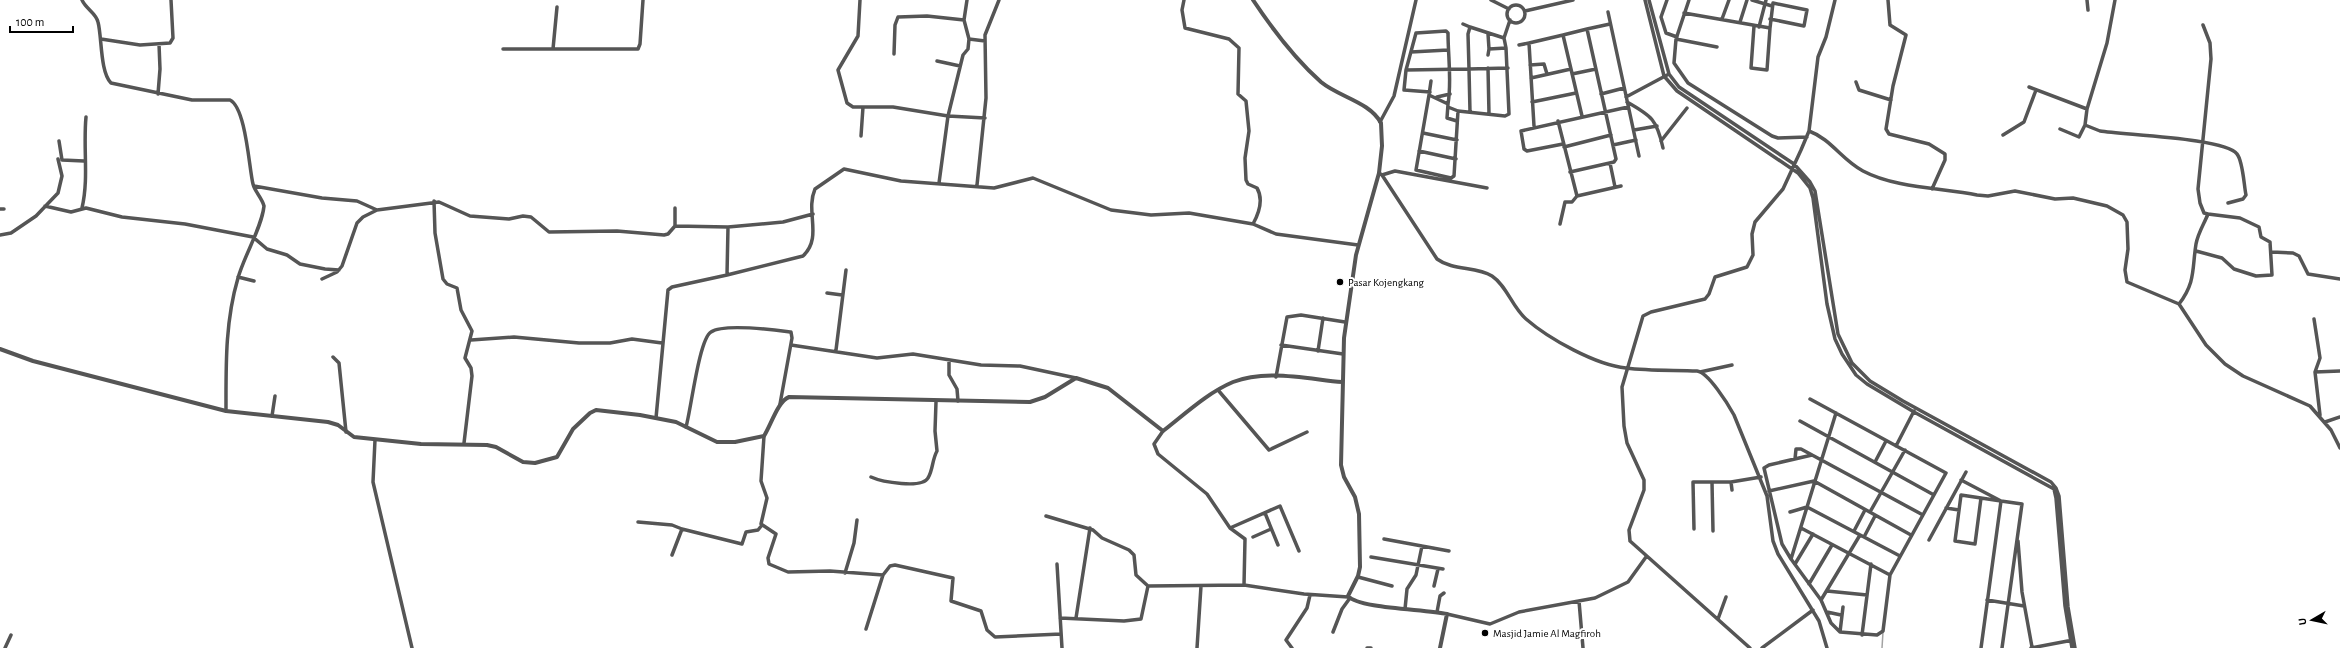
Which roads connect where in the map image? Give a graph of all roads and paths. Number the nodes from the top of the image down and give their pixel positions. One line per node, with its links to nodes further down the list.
1 (82, 0): 51 (street)
2 (171, 0): 55 (street)
3 (644, 0): 60 (street)
4 (860, 0): 97 (street)
5 (967, 0): 36 (street)
6 (999, 0): 53 (street)
7 (1184, 0): 159 (street)
8 (1253, 0): 111 (street)
9 (1416, 0): 111 (street)
10 (1491, 0): 29 (street)
11 (1519, 0): 25 (street)
12 (1573, 0): 31 (street)
13 (1645, 0): 79 (street)
14 (1649, 0): 78 (street)
15 (1667, 0): 50 (street)
16 (1689, 0): 33 (street)
17 (1729, 0): 34 (street)
18 (1747, 0): 38 (street)
19 (1752, 0): 26 (street)
20 (1766, 0): 26 (street)
21 (1835, 0): 117 (street)
22 (1888, 0): 93 (street)
23 (2087, 0): 30 (street)
24 (2115, 0): 100 (street)
25 (1518, 5): 29 (street); 31 (street)
26 (1765, 5): 27 (street); 44 (street)
27 (1772, 6): 35 (street); 35 (street)
28 (557, 7): 60 (street)
29 (1509, 9): 37 (street)
30 (2088, 10)
31 (1525, 11): 37 (street)
32 (1608, 12): 40 (street)
33 (1684, 13): 34 (street); 50 (street)
34 (1722, 19): 38 (street)
35 (1770, 19): 45 (street)
36 (964, 20): 52 (street); 64 (street)
37 (1510, 20): 49 (street)
38 (1740, 22): 42 (street)
39 (1463, 24): 43 (street)
40 (1610, 24): 46 (street); 84 (street)
41 (2202, 25): 127 (street)
42 (1754, 26): 44 (street); 45 (street)
43 (1470, 27): 47 (street); 72 (street)
44 (1759, 27): 45 (street)
45 (1770, 28)
46 (1587, 30): 48 (street); 74 (street)
47 (1488, 34): 49 (street); 61 (street)
48 (1564, 35): 54 (street); 73 (street)
49 (1504, 38): 58 (street)
50 (1676, 38): 57 (street); 122 (street)
51 (101, 39): 55 (street); 87 (street)
52 (969, 39): 53 (street); 68 (street)
53 (985, 40): 108 (street)
54 (1529, 43): 56 (street); 67 (street)
55 (159, 44): 87 (street)
56 (1519, 45)
57 (1717, 47)
58 (1506, 48): 61 (street); 70 (street)
59 (504, 49): 60 (street)
60 (553, 49)
61 (1489, 49): 65 (street)
62 (1448, 50): 63 (street); 63 (street); 71 (street)
63 (1411, 52): 75 (street)
64 (894, 54)
65 (1488, 55)
66 (937, 61): 68 (street)
67 (1530, 65): 76 (street); 80 (street)
68 (960, 66): 105 (street)
69 (1488, 68): 70 (street); 72 (street); 104 (street)
70 (1508, 68): 104 (street)
71 (1449, 69): 72 (street); 75 (street); 89 (street)
72 (1469, 69): 102 (street)
73 (1571, 69): 76 (street); 77 (street)
74 (1596, 69): 77 (street); 90 (street)
75 (1406, 70): 88 (street)
76 (1547, 74): 80 (street)
77 (1572, 74): 86 (street)
78 (1669, 74): 79 (street); 130 (street)
79 (1664, 76): 92 (street); 133 (street)
80 (1531, 78): 94 (street)
81 (1432, 81): 88 (street)
82 (1856, 82): 93 (street)
83 (2029, 87): 85 (street)
84 (1624, 88): 90 (street); 92 (street)
85 (2036, 90): 100 (street); 120 (street)
86 (1576, 93): 94 (street); 106 (street)
87 (158, 94): 145 (street)
88 (1429, 94): 91 (street); 118 (street)
89 (1450, 94): 91 (street); 96 (street)
90 (1601, 94): 103 (street)
91 (1437, 97): 96 (street)
92 (1626, 97): 95 (street)
93 (1890, 100): 149 (street)
94 (1532, 102): 113 (street)
95 (1627, 102): 98 (street); 114 (street)
96 (1448, 105): 101 (street); 109 (street)
97 (863, 107): 105 (street); 121 (street)
98 (1628, 107): 103 (street); 116 (street)
99 (1687, 108): 126 (street)
100 (2088, 109): 112 (street)
101 (1458, 111): 102 (street); 109 (street)
102 (1470, 112): 104 (street)
103 (1605, 112): 106 (street); 119 (street)
104 (1489, 114)
105 (948, 116): 108 (street); 143 (street)
106 (1582, 116): 110 (street)
107 (86, 117): 137 (street)
108 (984, 118): 144 (street)
109 (1457, 121): 123 (street)
110 (1558, 121): 113 (street); 128 (street)
111 (1380, 122): 142 (street)
112 (2085, 125): 115 (street); 127 (street)
113 (1534, 126): 128 (street)
114 (1657, 126): 116 (street); 126 (street)
115 (2060, 129)
116 (1634, 130): 124 (street)
117 (1809, 130): 122 (street); 149 (street)
118 (1423, 133): 123 (street); 132 (street)
119 (1611, 135): 128 (street); 129 (street)
120 (2003, 135)
121 (862, 136)
122 (1807, 137): 139 (street)
123 (1458, 140): 136 (street)
124 (1636, 140): 129 (street); 134 (street)
125 (59, 141): 137 (street)
126 (1661, 141): 131 (street)
127 (2202, 142): 152 (street); 158 (street)
128 (1564, 145): 141 (street)
129 (1613, 146): 138 (street)
130 (1769, 147): 133 (street); 139 (street)
131 (1663, 148)
132 (1419, 151): 136 (street); 136 (street)
133 (1767, 152): 140 (street)
134 (1639, 156)
135 (58, 159): 153 (street)
136 (1456, 159)
137 (84, 161): 154 (street)
138 (1610, 163): 141 (street); 147 (street)
139 (1794, 164): 140 (street); 205 (street)
140 (1792, 168): 192 (street); 205 (street)
141 (1570, 172): 150 (street)
142 (1381, 174): 148 (street); 165 (street); 192 (street)
143 (939, 183): 144 (street); 157 (street)
144 (977, 185): 159 (street)
145 (254, 186): 156 (street); 164 (street)
146 (1621, 186): 147 (street)
147 (1615, 187): 150 (street)
148 (1487, 188)
149 (1932, 189): 177 (street)
150 (1577, 196): 160 (street)
151 (434, 201): 156 (street); 161 (street); 181 (street)
152 (2228, 203)
153 (44, 206): 154 (street); 163 (street)
154 (82, 208): 164 (street)
155 (675, 208): 161 (street)
156 (377, 210): 168 (street)
157 (813, 214): 162 (street); 170 (street)
158 (2208, 214): 166 (street); 167 (street)
159 (1253, 224): 165 (street)
160 (1560, 224)
161 (675, 226): 162 (street)
162 (728, 227): 170 (street)
163 (0, 235)
164 (253, 237): 168 (street); 171 (street)
165 (1358, 245): 180 (street)
166 (2196, 251): 167 (street); 177 (street)
167 (2272, 252): 173 (street)
168 (339, 270): 172 (street)
169 (846, 270): 176 (street)
170 (727, 275): 182 (street)
171 (238, 277): 174 (street); 206 (street)
172 (322, 279)
173 (2340, 279)
174 (254, 281)
175 (827, 293): 176 (street)
176 (842, 295): 186 (street)
177 (2179, 304): 208 (street)
178 (1322, 318): 180 (street); 184 (street); 187 (street)
179 (2314, 319): 195 (street)
180 (1345, 322): 188 (street)
181 (471, 340): 182 (street); 222 (street)
182 (662, 343): 211 (street)
183 (791, 345): 186 (street); 204 (street); 214 (street)
184 (1281, 346): 187 (street); 196 (street)
185 (0, 349): 206 (street)
186 (836, 350): 190 (street)
187 (1318, 351): 188 (street)
188 (1343, 354): 198 (street)
189 (333, 357): 216 (street)
190 (949, 360): 197 (street); 202 (street)
191 (1732, 365): 194 (street)
192 (1627, 368): 194 (street); 284 (street)
193 (2340, 371): 195 (street)
194 (1700, 372): 233 (street)
195 (2315, 372): 208 (street)
196 (1276, 377): 198 (street); 199 (street)
197 (1076, 378): 202 (street); 215 (street)
198 (1342, 382): 295 (street)
199 (1218, 390): 215 (street); 217 (street)
200 (275, 396): 209 (street)
201 (1810, 399): 207 (street)
202 (958, 401): 203 (street)
203 (936, 402): 204 (street); 232 (street)
204 (780, 404): 218 (street)
205 (1915, 410): 223 (street); 329 (street)
206 (226, 411): 209 (street)
207 (1836, 413): 219 (street); 221 (street)
208 (2320, 415): 213 (street)
209 (272, 416): 216 (street)
210 (2340, 417): 213 (street)
211 (656, 418): 214 (street); 222 (street)
212 (1800, 421): 219 (street)
213 (2325, 422): 224 (street)
214 (686, 427): 218 (street)
215 (1163, 431): 260 (street)
216 (346, 432): 220 (street)
217 (1307, 432)
218 (764, 436): 258 (street)
219 (1829, 438): 228 (street); 229 (street)
220 (376, 440): 222 (street); 331 (street)
221 (1886, 441): 223 (street); 229 (street)
222 (464, 443)
223 (1896, 446): 225 (street)
224 (2340, 448)
225 (1905, 450): 230 (street); 241 (street)
226 (1812, 455): 227 (street); 227 (street); 228 (street)
227 (1795, 459): 239 (street)
228 (1821, 460): 237 (street); 240 (street)
229 (1875, 462): 230 (street)
230 (1893, 471): 240 (street); 241 (street)
231 (1966, 472): 234 (street)
232 (871, 477)
233 (1761, 477): 236 (street); 315 (street)
234 (1961, 480): 243 (street); 245 (street)
235 (1712, 482): 236 (street); 263 (street); 265 (street)
236 (1731, 482): 238 (street)
237 (1814, 482): 239 (street); 244 (street); 247 (street)
238 (1732, 490)
239 (1769, 491): 285 (street)
240 (1881, 492): 250 (street); 252 (street)
241 (1934, 495): 252 (street)
242 (1981, 498): 243 (street); 248 (street); 248 (street)
243 (2001, 501): 267 (street); 309 (street)
244 (1807, 507): 246 (street); 255 (street); 266 (street)
245 (1946, 508): 248 (street); 274 (street)
246 (1799, 510): 249 (street); 255 (street)
247 (1865, 510): 250 (street); 266 (street)
248 (1959, 510)
249 (1790, 512)
250 (1870, 512): 254 (street)
251 (1265, 513): 260 (street); 262 (street); 278 (street)
252 (1923, 515): 270 (street)
253 (1046, 516): 259 (street)
254 (1875, 516): 270 (street); 272 (street)
255 (1804, 518): 261 (street)
256 (857, 520): 292 (street)
257 (638, 522): 264 (street)
258 (762, 525): 264 (street); 292 (street)
259 (1090, 528): 298 (street); 321 (street)
260 (1230, 528): 297 (street)
261 (1801, 528): 268 (street); 285 (street)
262 (1271, 529): 271 (street); 275 (street)
263 (1694, 529)
264 (682, 530): 281 (street)
265 (1713, 531)
266 (1854, 531): 269 (street)
267 (2018, 533): 311 (street); 312 (street)
268 (1813, 534): 276 (street); 287 (street)
269 (1860, 535): 272 (street); 280 (street)
270 (1911, 536): 282 (street)
271 (1253, 537)
272 (1864, 537): 282 (street)
273 (1384, 539): 277 (street)
274 (1929, 540)
275 (1278, 545)
276 (1832, 545): 280 (street); 296 (street)
277 (1422, 546): 279 (street); 289 (street)
278 (1299, 551)
279 (1449, 551)
280 (1850, 553): 288 (street); 302 (street)
281 (672, 555)
282 (1900, 556): 294 (street)
283 (1371, 557): 289 (street)
284 (1646, 557): 310 (street); 322 (street)
285 (1791, 559): 287 (street)
286 (1057, 564): 320 (street)
287 (1795, 564): 296 (street)
288 (1871, 564): 294 (street); 305 (street)
289 (1419, 565): 290 (street); 314 (street)
290 (1438, 569): 291 (street); 301 (street)
291 (1443, 570)
292 (845, 573): 293 (street)
293 (882, 575): 323 (street); 326 (street)
294 (1890, 575): 328 (street)
295 (1358, 577): 300 (street); 307 (street)
296 (1809, 584): 308 (street)
297 (1244, 585): 299 (street); 304 (street)
298 (1148, 586): 299 (street); 321 (street)
299 (1201, 586): 333 (street)
300 (1392, 586)
301 (1434, 586)
302 (1827, 591): 305 (street); 308 (street)
303 (1444, 593): 316 (street)
304 (1310, 595): 307 (street); 334 (street)
305 (1867, 595): 328 (street)
306 (1726, 597): 322 (street)
307 (1349, 598): 314 (street); 324 (street)
308 (1822, 600): 317 (street)
309 (1988, 600): 311 (street); 342 (street)
310 (1579, 601): 318 (street); 338 (street)
311 (2008, 603): 312 (street); 343 (street)
312 (2024, 606): 344 (street)
313 (1843, 607): 319 (street)
314 (1405, 609): 316 (street)
315 (1813, 610): 340 (street); 341 (street)
316 (1437, 612): 318 (street)
317 (1827, 612): 319 (street); 325 (street)
318 (1447, 614): 337 (street)
319 (1841, 615): 325 (street)
320 (1060, 618): 321 (street); 326 (street)
321 (1076, 618)
322 (1718, 620): 339 (street)
323 (866, 629)
324 (1333, 632)
325 (1840, 632): 328 (street)
326 (1061, 634): 332 (street)
327 (11, 635): 330 (street)
328 (1862, 635)
329 (2072, 640): 344 (street); 345 (street)
330 (5, 648)
331 (412, 648)
332 (1062, 648)
333 (1197, 648)
334 (1292, 648)
335 (1367, 648): 336 (street)
336 (1371, 648)
337 (1440, 648)
338 (1583, 648)
339 (1750, 648)
340 (1762, 648)
341 (1827, 648)
342 (1981, 648)
343 (2002, 648)
344 (2031, 648)
345 (2074, 648)

